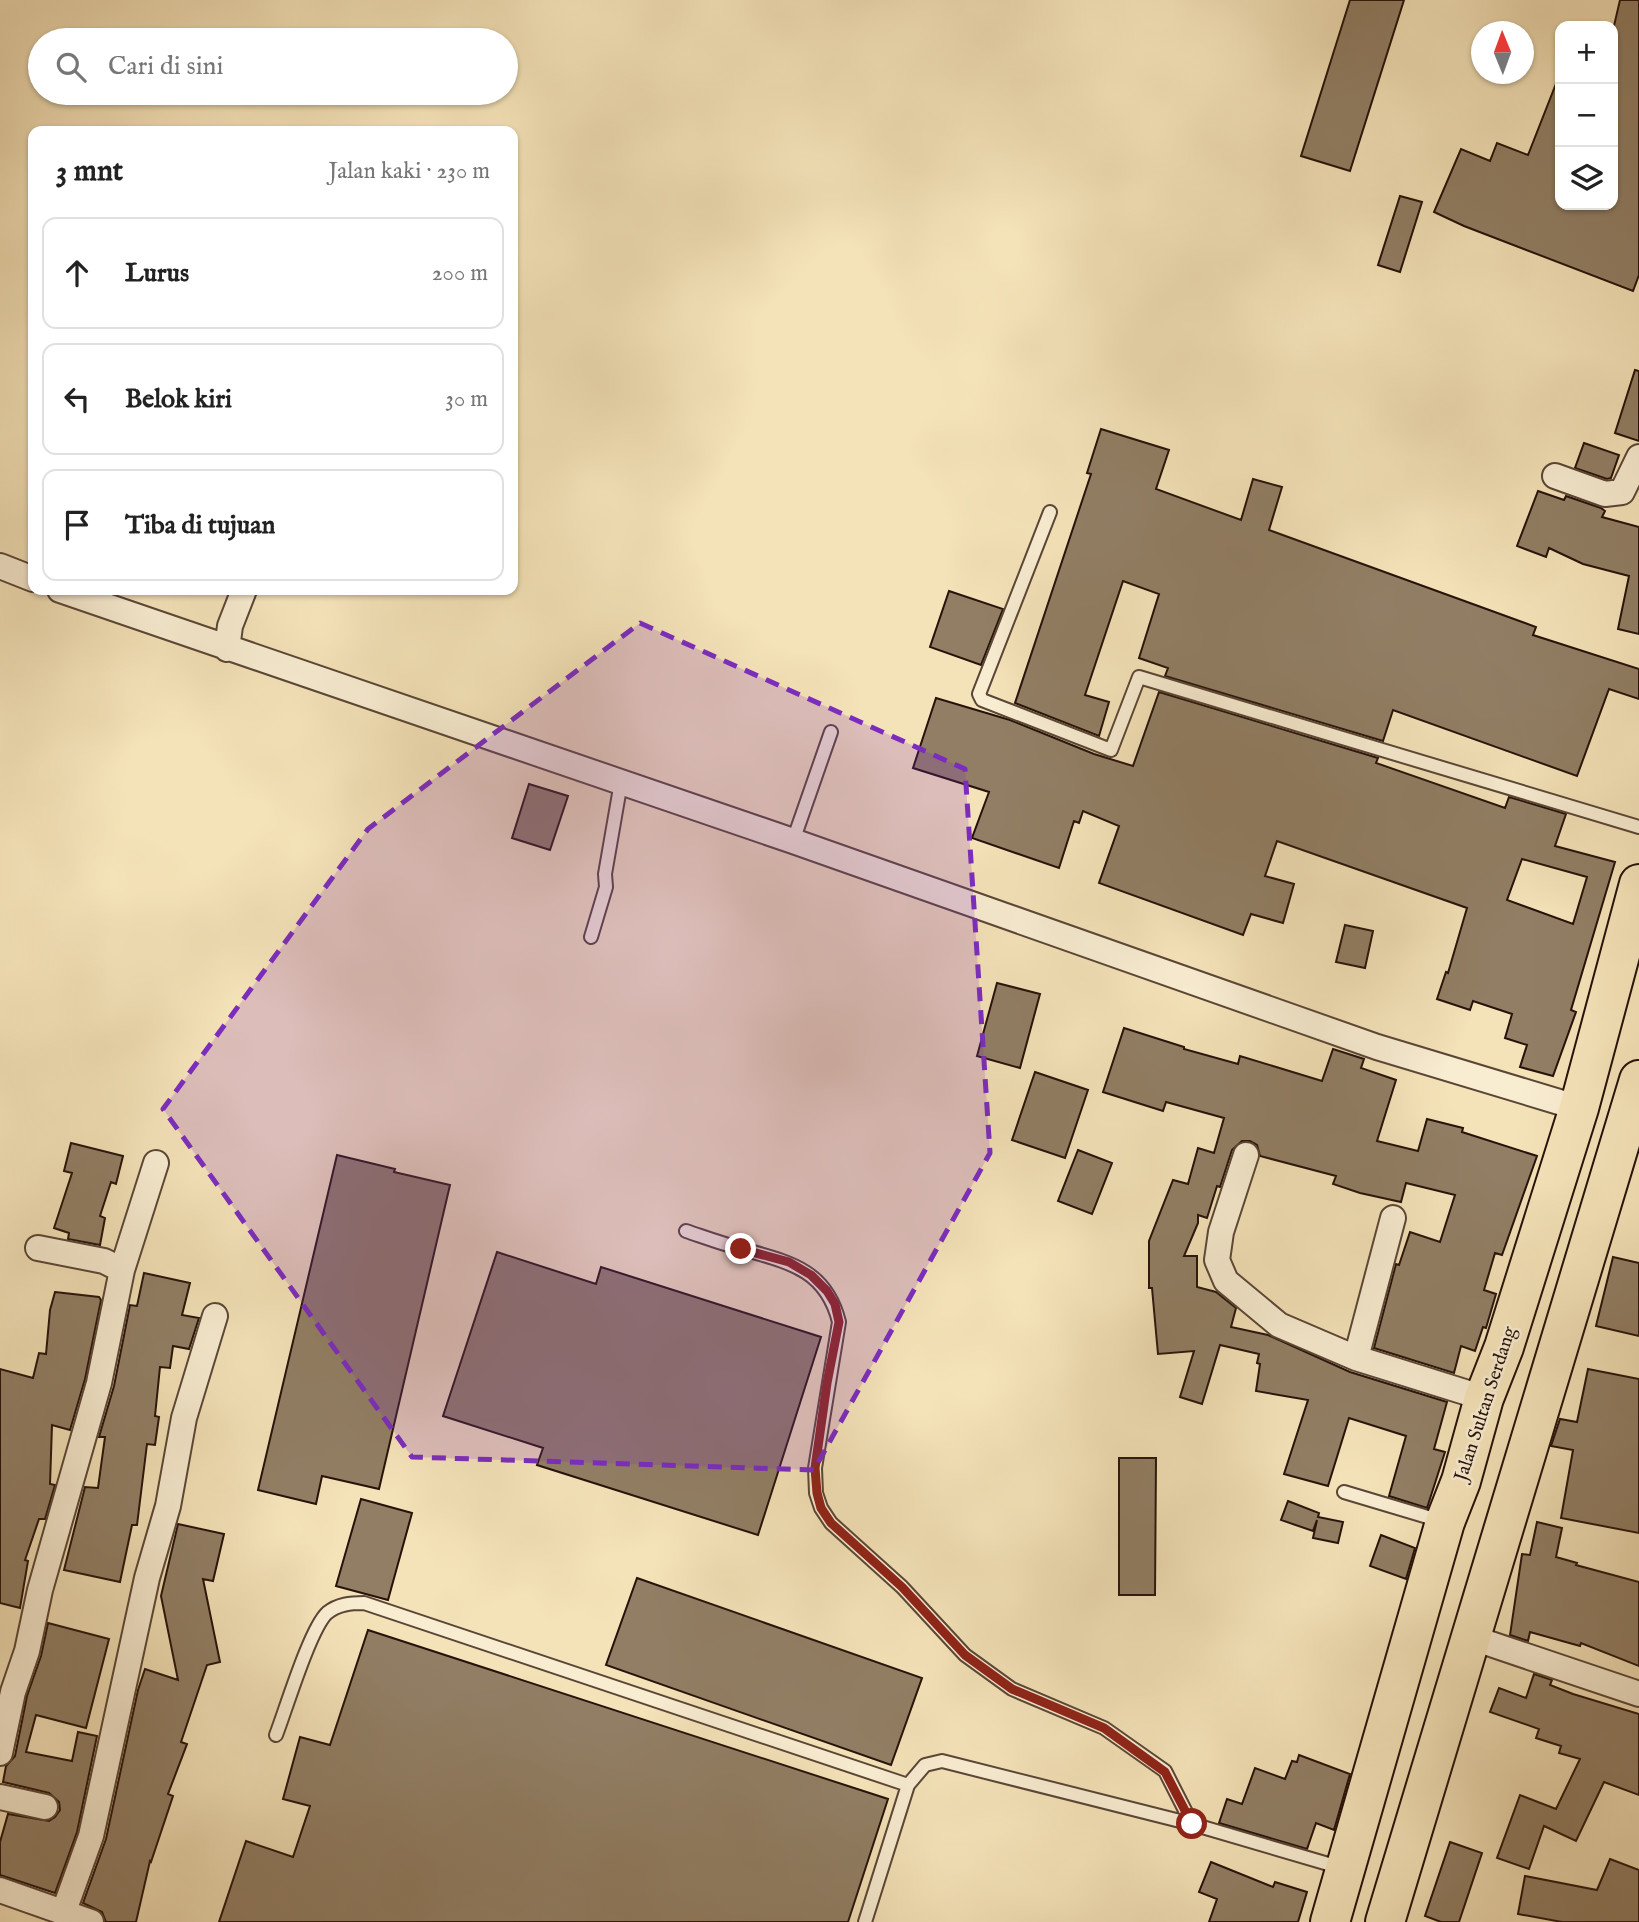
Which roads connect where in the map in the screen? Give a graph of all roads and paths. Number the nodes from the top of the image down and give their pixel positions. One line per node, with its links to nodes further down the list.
1 (1639, 457): 2 (street)
2 (1555, 476)
3 (1050, 512): 11 (lane)
4 (0, 566): 5 (street)
5 (28, 577)
6 (78, 595): 8 (street)
7 (242, 595): 8 (street)
8 (228, 649): 10 (street)
9 (831, 732): 12 (lane)
10 (621, 782): 12 (street); 14 (lane)
11 (1639, 827)
12 (793, 841): 16 (street)
13 (1639, 884): 16 (highway, Jalan Sultan Serdang)
14 (591, 937)
15 (1639, 1080): 28 (highway)
16 (1578, 1108): 25 (highway, Jalan Sultan Serdang)
17 (1245, 1155): 24 (street)
18 (156, 1163): 22 (street)
19 (1393, 1218): 24 (street)
20 (686, 1231): 35 (lane)
21 (38, 1248): 22 (street)
22 (122, 1270): 31 (street)
23 (215, 1317): 39 (street)
24 (1356, 1358): 25 (street)
25 (1484, 1398): 27 (highway, Jalan Sultan Serdang)
26 (1344, 1492): 27 (lane)
27 (1445, 1522): 36 (highway, Jalan Sultan Serdang)
28 (1471, 1637): 29 (street); 37 (highway)
29 (1638, 1692)
30 (276, 1735): 32 (lane)
31 (0, 1753)
32 (908, 1785): 35 (lane); 41 (lane)
33 (0, 1797): 34 (street)
34 (45, 1807)
35 (1192, 1824): 36 (lane)
36 (1346, 1869): 37 (highway); 42 (highway, Jalan Sultan Serdang)
37 (1397, 1885): 43 (highway)
38 (0, 1890): 39 (street)
39 (64, 1911): 40 (street)
40 (91, 1922)
41 (864, 1922)
42 (1330, 1922)
43 (1385, 1922)

